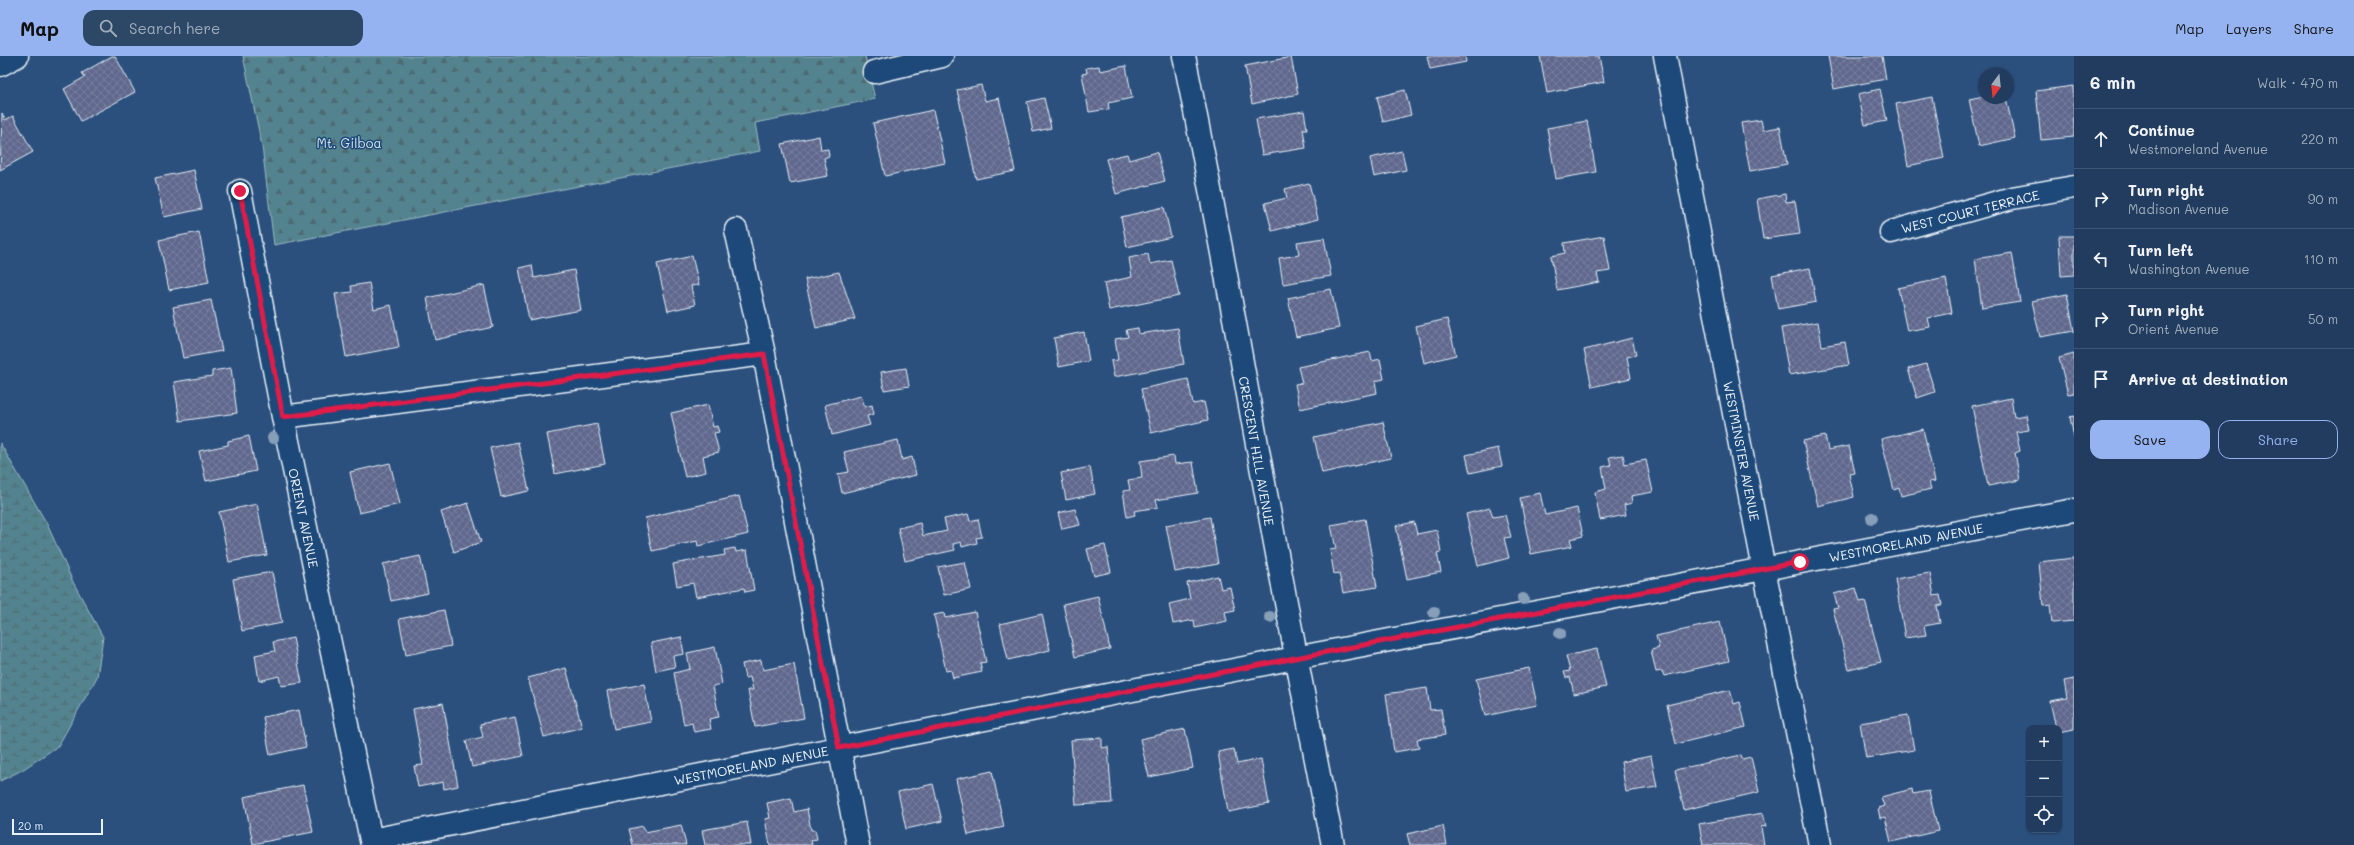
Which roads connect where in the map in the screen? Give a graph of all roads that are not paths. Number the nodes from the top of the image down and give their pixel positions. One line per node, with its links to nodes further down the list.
1 (17, 56): 5 (street)
2 (942, 56): 6 (street)
3 (1184, 56): 15 (street, CRESCENT HILL AVENUE)
4 (1665, 56): 14 (street, WESTMINSTER AVENUE)
5 (0, 65)
6 (874, 72)
7 (2074, 187): 10 (street, WEST COURT TERRACE)
8 (240, 191): 12 (street, ORIENT AVENUE)
9 (736, 230): 11 (street)
10 (1891, 232)
11 (764, 354): 12 (street); 16 (street)
12 (283, 417): 17 (street, ORIENT AVENUE)
13 (2074, 510): 14 (street, WESTMORELAND AVENUE)
14 (1764, 569): 15 (street, WESTMORELAND AVENUE); 20 (street, WESTMINSTER AVENUE)
15 (1295, 658): 16 (street, WESTMORELAND AVENUE); 19 (street, CRESCENT HILL AVENUE)
16 (839, 748): 17 (street, WESTMORELAND AVENUE); 18 (street)
17 (372, 843)
18 (858, 845)
19 (1333, 845)
20 (1820, 845)

